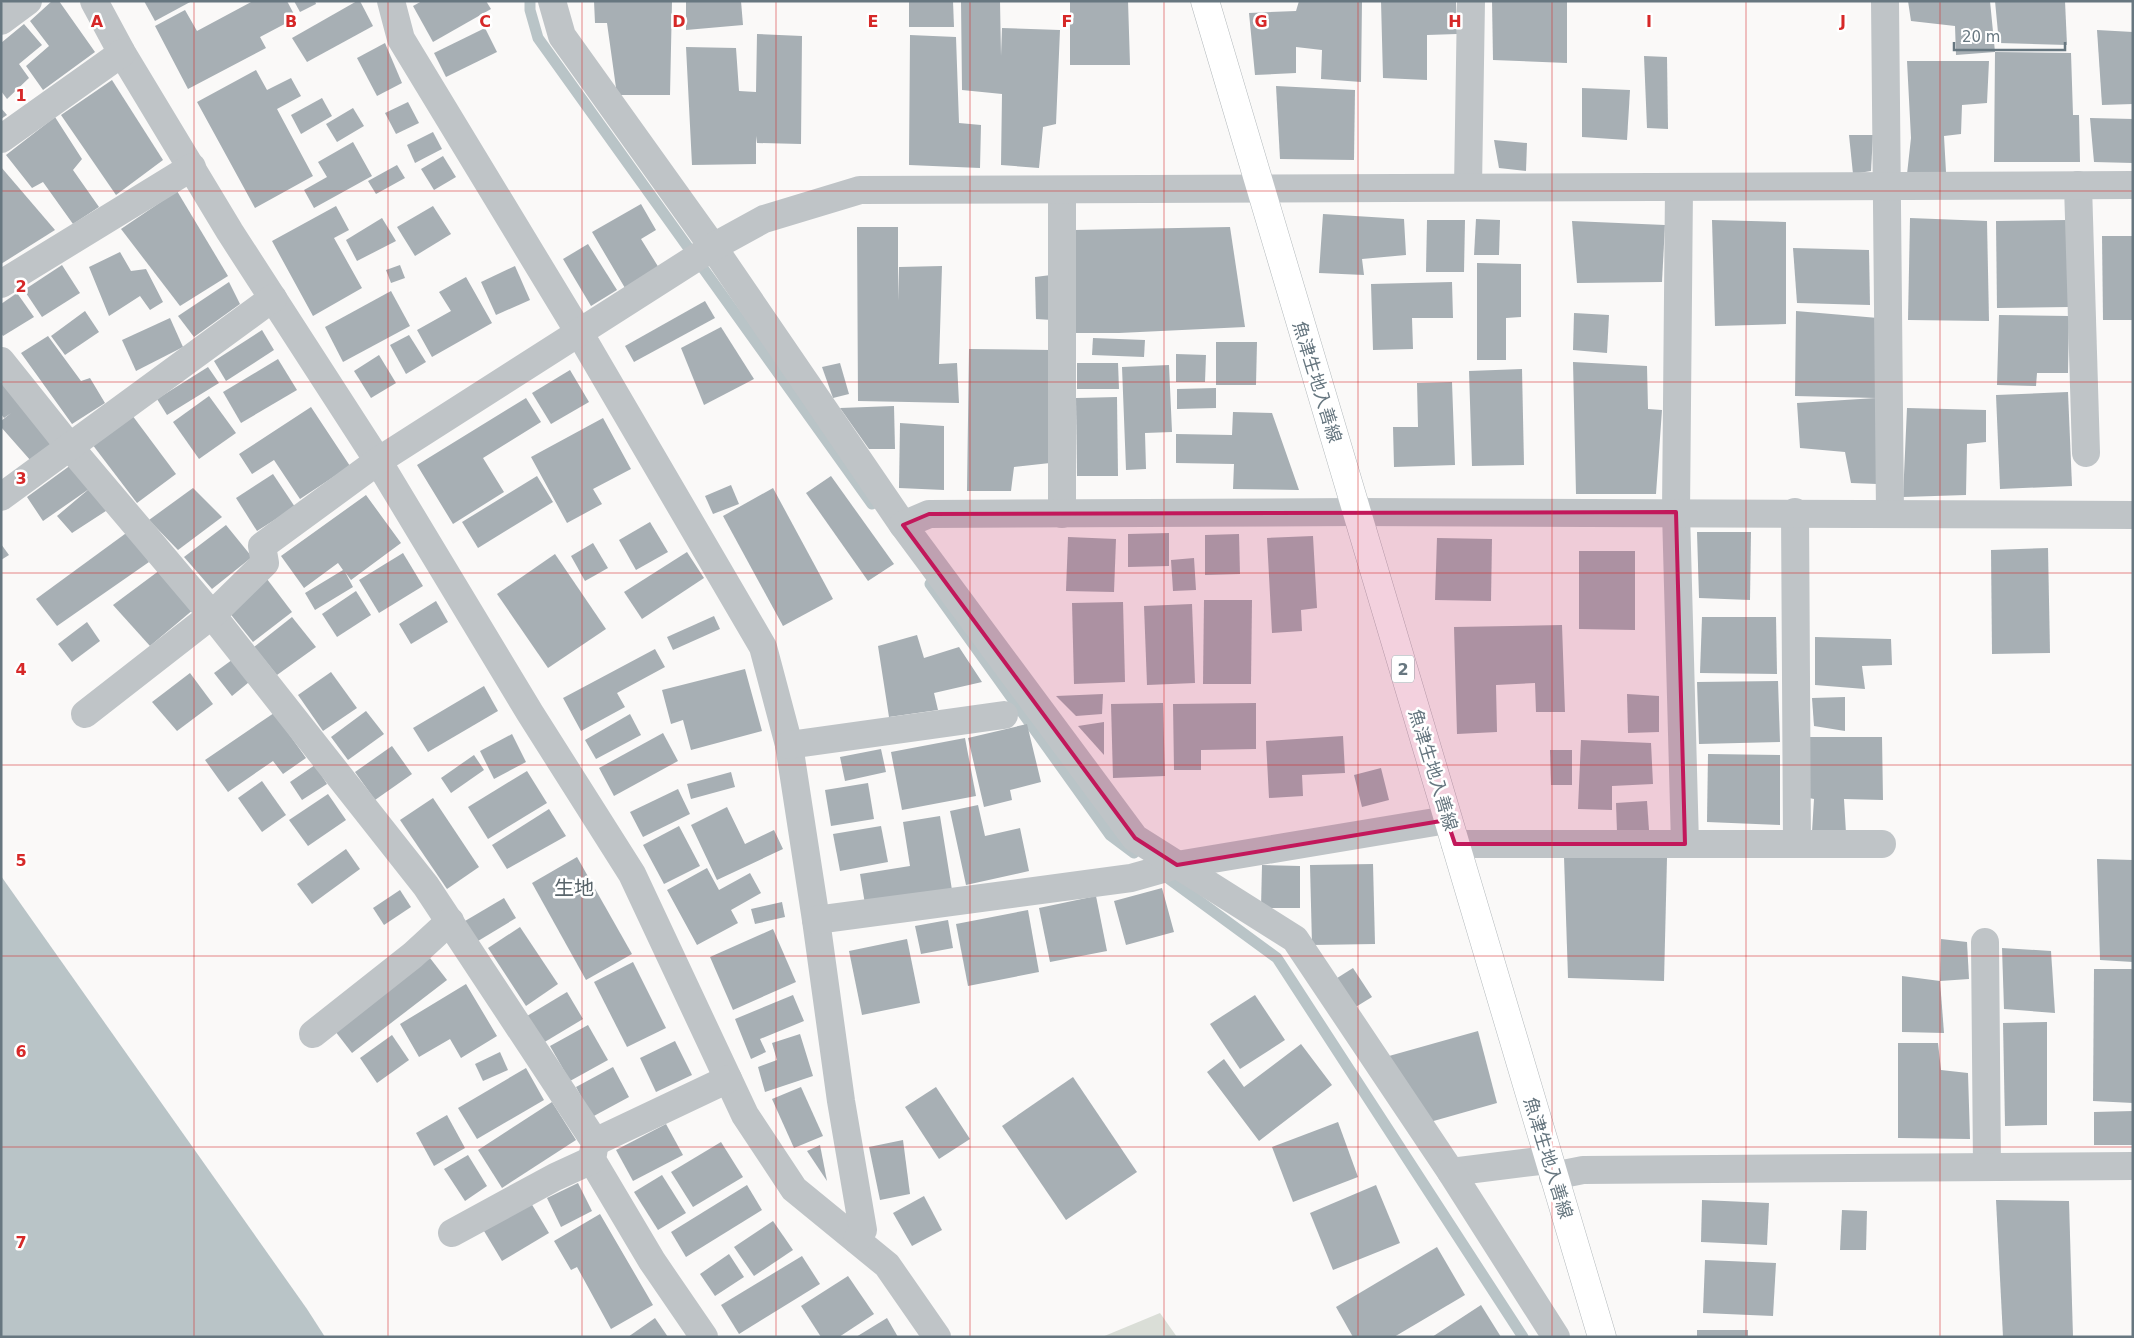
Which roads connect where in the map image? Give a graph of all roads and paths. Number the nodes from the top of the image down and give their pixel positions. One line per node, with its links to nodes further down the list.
1 (28, 1): 8 (street)
2 (94, 1): 9 (street)
3 (391, 1): 22 (street)
4 (552, 1): 19 (street)
5 (1205, 1): 18 (main road, 魚津生地入善線 / 2)
6 (1471, 1): 15 (street)
7 (1885, 1): 14 (street)
8 (1, 21)
9 (122, 53): 10 (street); 11 (street)
10 (1, 139)
11 (192, 167): 20 (street); 21 (street)
12 (2078, 185): 13 (street); 14 (street); 25 (street)
13 (2133, 185)
14 (1888, 186): 16 (street); 31 (street)
15 (1468, 187): 16 (street); 18 (street)
16 (1679, 188): 29 (street)
17 (1062, 190): 18 (street); 19 (street); 32 (street)
18 (1260, 190): 28 (main road, 魚津生地入善線 / 2)
19 (713, 248): 22 (street); 34 (street)
20 (1, 284)
21 (273, 298): 24 (street); 26 (street)
22 (580, 334): 26 (street); 38 (street)
23 (1, 360): 24 (street)
24 (69, 446): 27 (street); 35 (street)
25 (2086, 453)
26 (378, 461): 35 (street); 48 (street)
27 (1, 497)
28 (1356, 512): 29 (street); 32 (street); 39 (main road, 魚津生地入善線 / 2)
29 (1676, 512): 30 (street); 41 (street)
30 (1795, 512): 31 (street); 40 (street)
31 (1890, 513): 33 (street)
32 (1062, 514): 34 (street)
33 (2133, 515)
34 (903, 525): 43 (street)
35 (212, 615): 36 (street); 44 (street)
36 (85, 714)
37 (1004, 715): 38 (street)
38 (789, 745): 45 (street)
39 (1451, 832): 41 (street); 43 (street); 52 (main road, 魚津生地入善線 / 2)
40 (1796, 843): 41 (street); 42 (street)
41 (1685, 844)
42 (1882, 844)
43 (1177, 865): 45 (street); 53 (street)
44 (450, 920): 47 (street); 49 (street)
45 (816, 920): 55 (street)
46 (1985, 942): 50 (street)
47 (313, 1034)
48 (728, 1079): 49 (street); 55 (street)
49 (593, 1151): 54 (street); 56 (street)
50 (1987, 1166): 51 (street); 52 (street)
51 (2133, 1166)
52 (1550, 1168): 53 (street); 59 (main road, 魚津生地入善線 / 2)
53 (1451, 1172): 58 (street)
54 (452, 1233)
55 (857, 1240): 57 (street)
56 (704, 1337)
57 (937, 1337)
58 (1556, 1337)
59 (1602, 1337)

